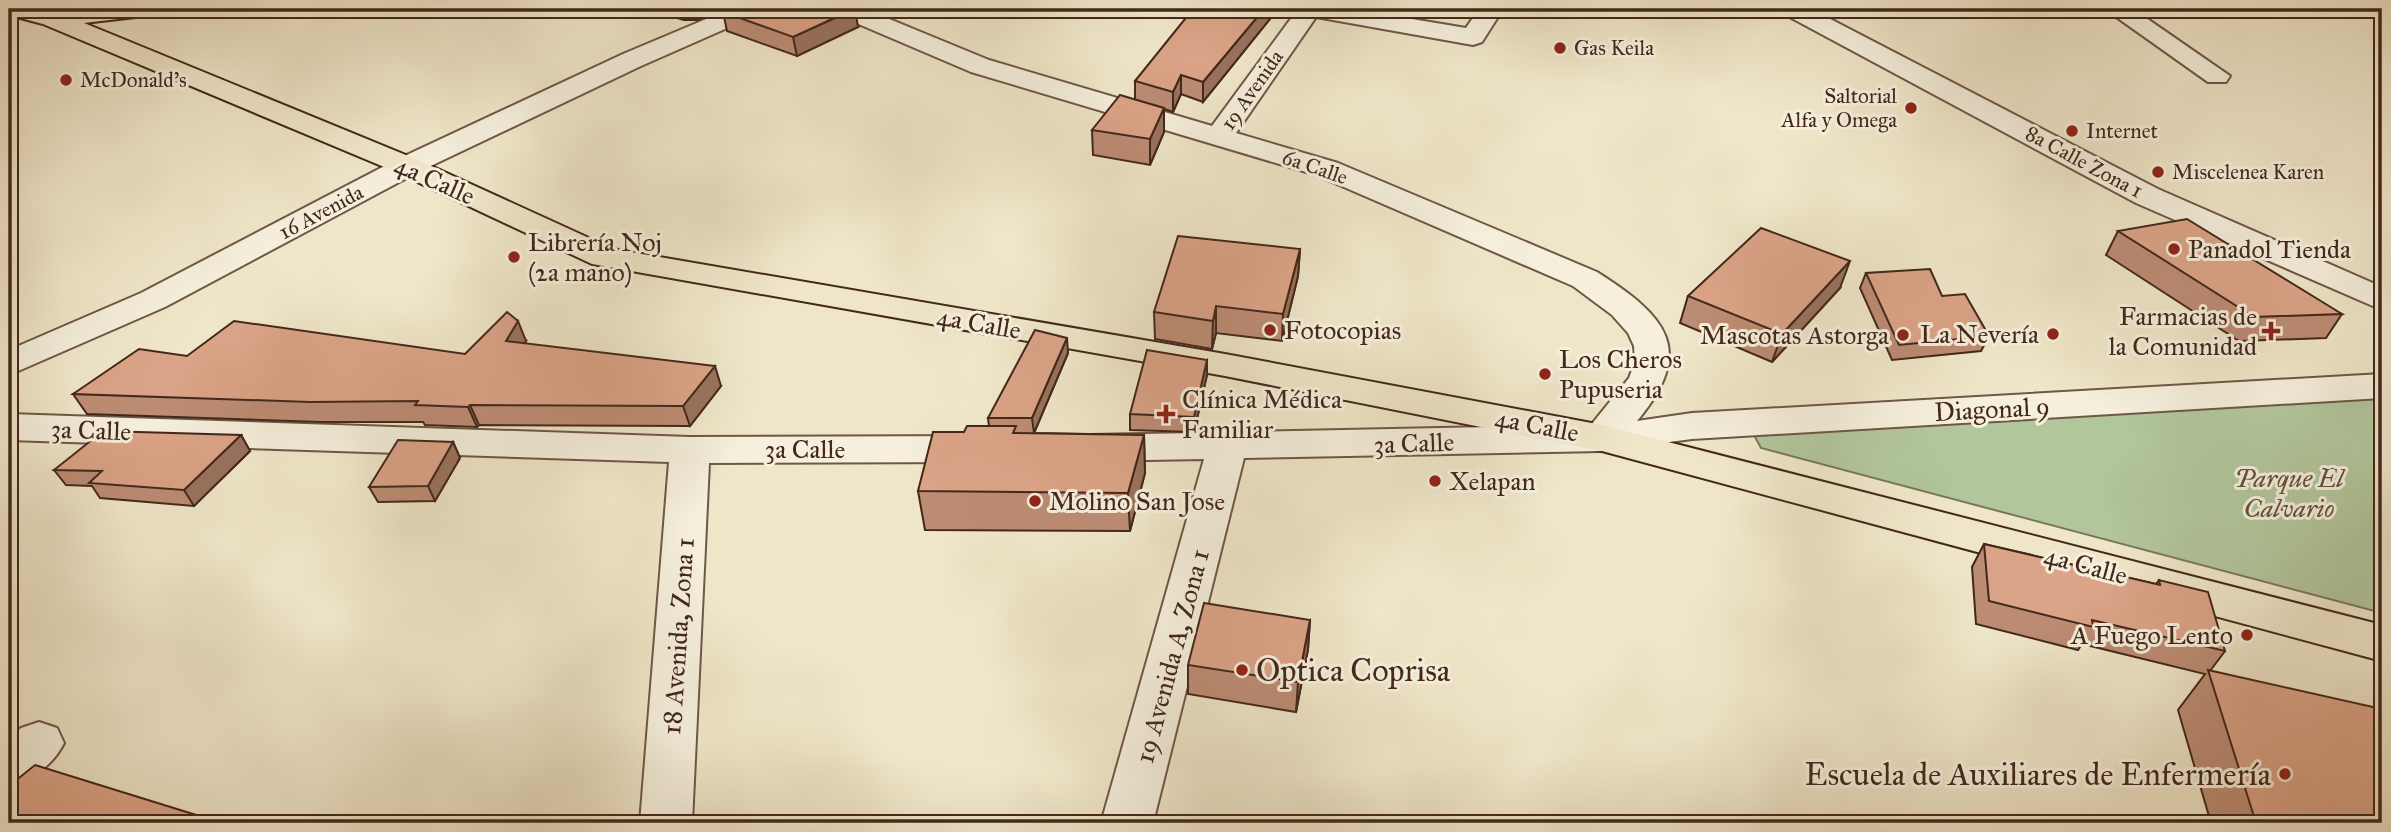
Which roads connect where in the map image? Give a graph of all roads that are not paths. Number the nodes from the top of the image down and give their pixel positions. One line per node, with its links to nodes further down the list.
1 (16, 9): 9 (main road, 4a Calle)
2 (144, 9): 9 (main road)
3 (750, 9): 12 (street, 16 Avenida)
4 (844, 9): 11 (street, 6a Calle)
5 (1310, 9): 6 (street, 19 Avenida); 11 (street, 19 Avenida)
6 (1491, 9)
7 (1793, 9): 13 (street, 8a Calle Zona 1)
8 (2117, 9): 10 (street)
9 (52, 19): 12 (main road, 4a Calle)
10 (2217, 76)
11 (1219, 136): 17 (street, 6a Calle)
12 (407, 166): 14 (street, 16 Avenida); 17 (main road, 4a Calle)
13 (2374, 294)
14 (9, 364)
15 (2382, 386): 17 (street, Diagonal 9)
16 (9, 427): 21 (street, 3a Calle)
17 (1602, 438): 20 (street, 3a Calle); 22 (main road, 4a Calle)
18 (1021, 448): 21 (street, 3a Calle)
19 (1062, 448): 20 (street, 3a Calle)
20 (1227, 448): 24 (street, 19 Avenida A, Zona 1)
21 (690, 450): 23 (street, 18 Avenida, Zona 1)
22 (2382, 643)
23 (666, 823)
24 (1128, 823)

